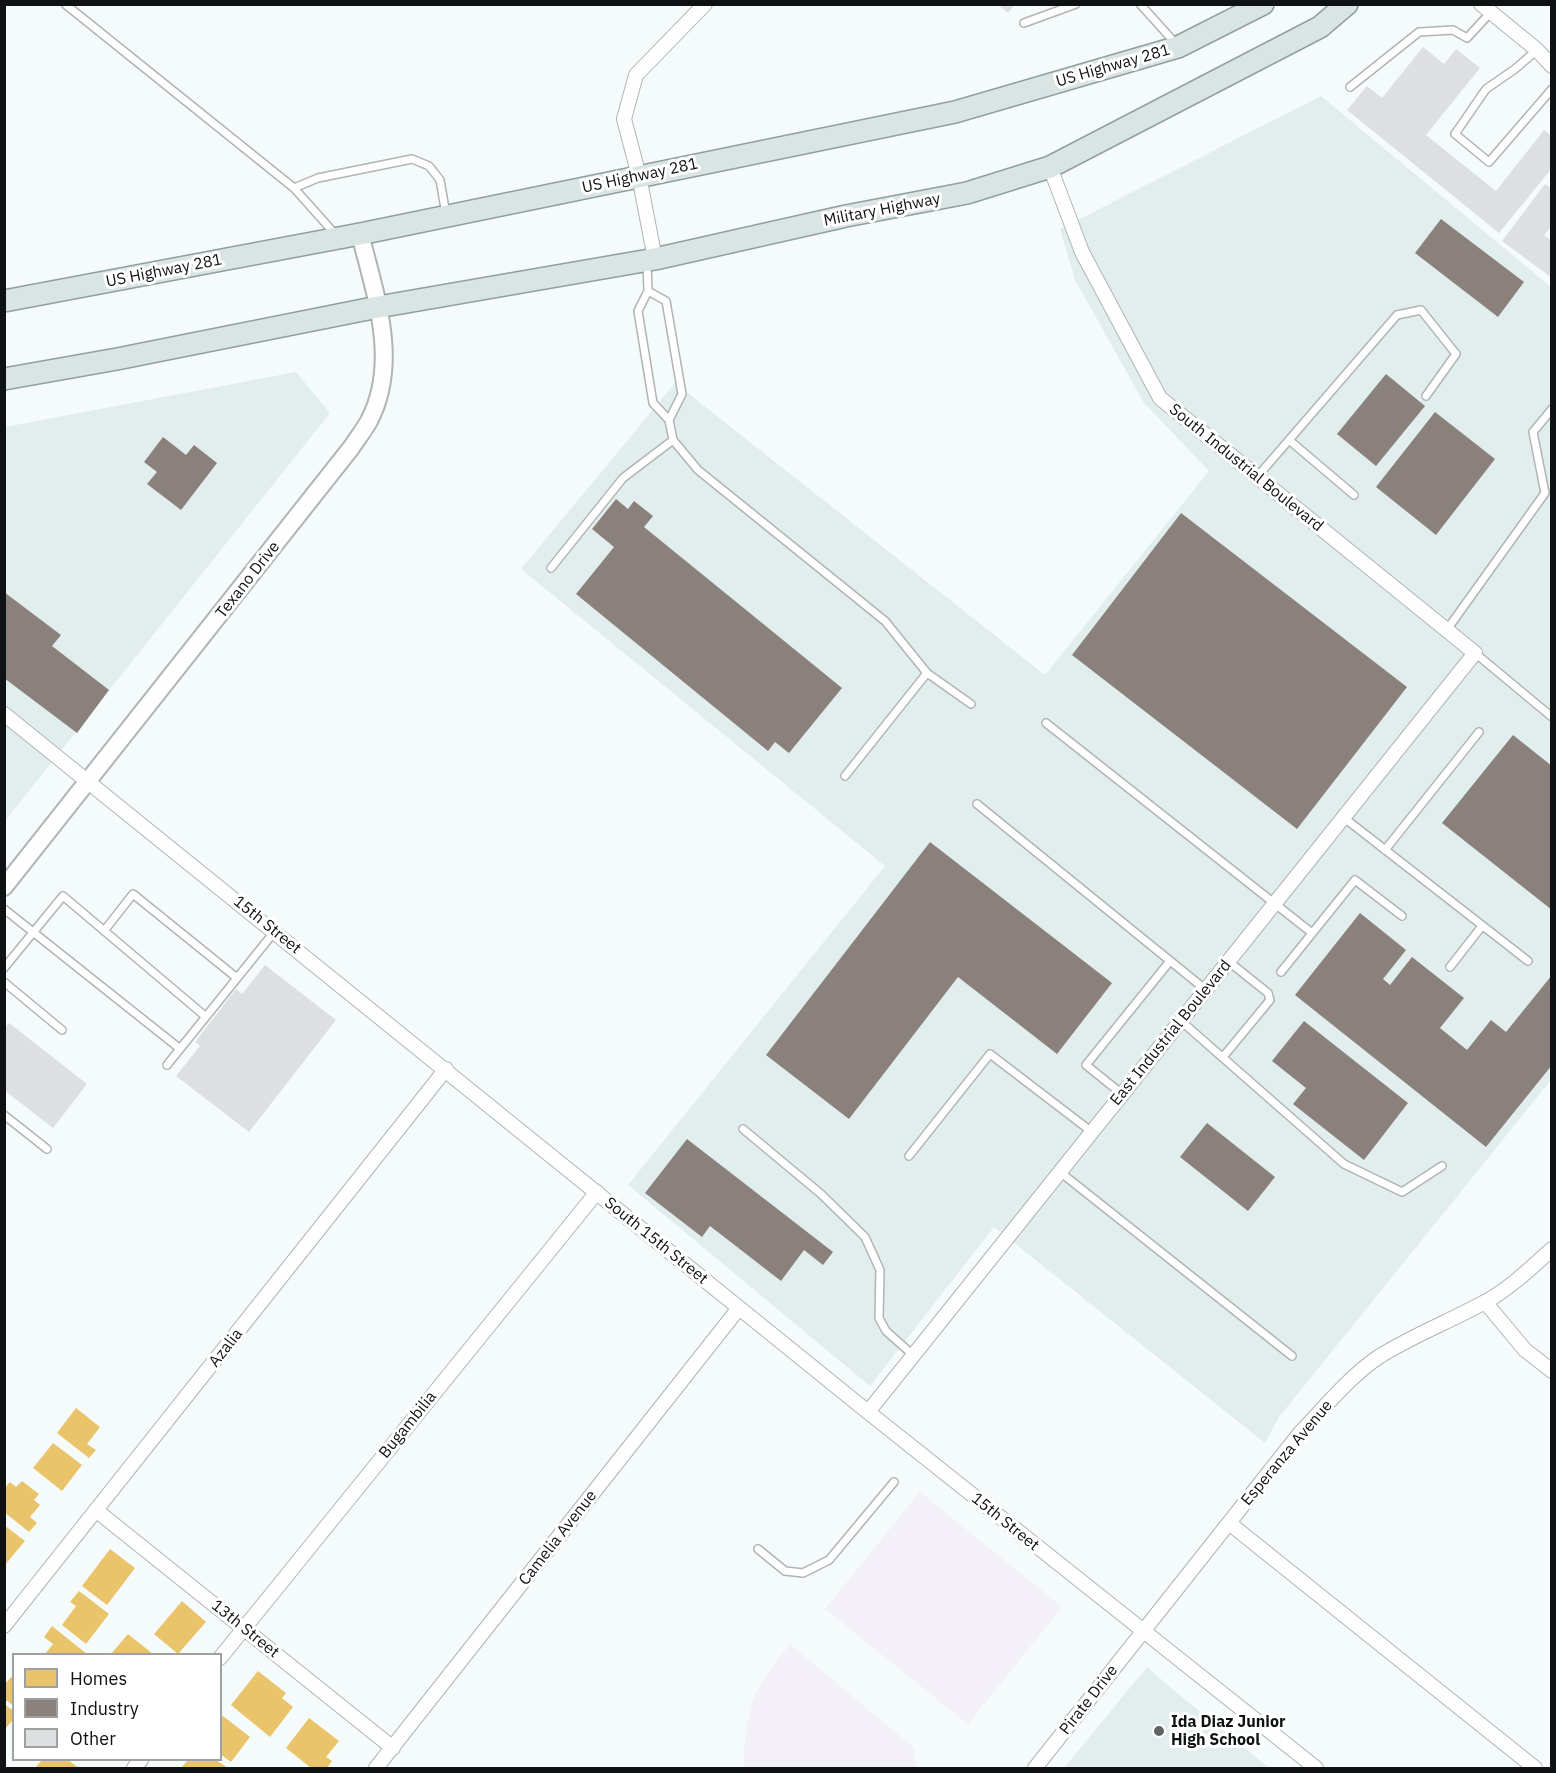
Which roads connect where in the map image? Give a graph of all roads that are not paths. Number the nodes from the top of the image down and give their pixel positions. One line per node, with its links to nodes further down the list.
1 (65, 4): 16 (lane)
2 (1076, 4): 8 (lane)
3 (1140, 4): 9 (lane)
4 (1263, 4): 9 (main road, US Highway 281)
5 (1347, 4): 14 (main road, Military Highway)
6 (700, 6): 15 (street)
7 (1486, 8): 10 (street); 12 (lane)
8 (1024, 23)
9 (1178, 47): 15 (main road, US Highway 281)
10 (1537, 50): 11 (street); 13 (lane)
11 (1551, 66)
12 (1350, 87)
13 (1551, 89)
14 (1050, 167): 20 (main road, Military Highway); 30 (street, South Industrial Boulevard)
15 (639, 176): 17 (main road, US Highway 281); 20 (street)
16 (294, 188): 17 (lane); 19 (lane)
17 (447, 216): 18 (main road, US Highway 281)
18 (360, 234): 19 (main road, US Highway 281); 23 (street, Texano Drive)
19 (338, 238): 22 (main road, US Highway 281)
20 (650, 260): 21 (lane); 23 (main road, Military Highway)
21 (648, 291): 27 (lane); 27 (lane)
22 (4, 300)
23 (378, 307): 24 (main road); 42 (street, Texano Drive)
24 (4, 379)
25 (1426, 396): 29 (lane)
26 (1551, 409): 33 (lane)
27 (669, 420): 28 (lane)
28 (673, 440): 32 (lane); 35 (lane)
29 (1288, 441): 30 (lane); 31 (lane)
30 (1257, 477): 33 (street, South Industrial Boulevard)
31 (1354, 495)
32 (551, 568)
33 (1446, 631): 34 (street, South Industrial Boulevard)
34 (1475, 653): 38 (lane); 44 (street, East Industrial Boulevard)
35 (927, 673): 36 (lane); 41 (lane)
36 (971, 704)
37 (4, 714): 42 (street)
38 (1551, 717)
39 (1046, 723): 47 (lane)
40 (1479, 732): 45 (lane)
41 (845, 776)
42 (88, 781): 46 (street, Texano Drive); 53 (street, 15th Street)
43 (976, 804): 55 (lane)
44 (1343, 818): 45 (lane); 47 (street, East Industrial Boulevard)
45 (1385, 850): 50 (lane)
46 (4, 886)
47 (1274, 904): 54 (lane); 56 (street, East Industrial Boulevard)
48 (4, 909): 52 (lane)
49 (1402, 916): 54 (lane)
50 (1482, 926): 57 (lane); 58 (lane)
51 (104, 931): 52 (lane); 61 (lane); 64 (lane)
52 (33, 932): 59 (lane); 67 (lane)
53 (275, 932): 61 (lane); 70 (street, 15th Street)
54 (1312, 933): 60 (lane)
55 (1170, 961): 63 (lane); 71 (lane)
56 (1228, 961): 63 (street, East Industrial Boulevard); 68 (lane)
57 (1528, 961)
58 (1450, 966)
59 (4, 968)
60 (1281, 972)
61 (237, 978): 64 (lane)
62 (4, 982): 66 (lane)
63 (1206, 990): 65 (street, East Industrial Boulevard)
64 (206, 1016): 67 (lane)
65 (1181, 1021): 68 (lane); 71 (street, East Industrial Boulevard)
66 (62, 1030)
67 (179, 1048): 69 (lane)
68 (1223, 1057): 77 (lane)
69 (166, 1065)
70 (446, 1069): 79 (street, South 15th Street); 88 (street, Azalia)
71 (1122, 1094): 74 (street, East Industrial Boulevard)
72 (4, 1114): 75 (lane)
73 (743, 1129): 83 (lane)
74 (1092, 1132): 76 (lane); 78 (street, East Industrial Boulevard)
75 (47, 1149)
76 (909, 1156)
77 (1442, 1166)
78 (1060, 1172): 83 (street, East Industrial Boulevard); 84 (lane)
79 (597, 1192): 82 (street, South 15th Street); 92 (street, Bugambilia)
80 (1551, 1249): 81 (street, Esperanza Avenue)
81 (1485, 1302): 85 (street); 89 (street, Esperanza Avenue)
82 (739, 1308): 86 (street, South 15th Street); 95 (street, Camelia Avenue)
83 (913, 1355): 86 (street, East Industrial Boulevard)
84 (1292, 1356)
85 (1551, 1371)
86 (868, 1412): 93 (street, 15th Street)
87 (894, 1482): 90 (lane)
88 (98, 1511): 91 (street, Azalia); 92 (street, 13th Street)
89 (1229, 1523): 93 (street, Esperanza Avenue); 99 (street)
90 (758, 1549)
91 (4, 1626)
92 (244, 1629): 94 (street, Bugambilia); 95 (street, 13th Street)
93 (1142, 1631): 97 (street, Pirate Drive); 98 (street)
94 (222, 1656)
95 (393, 1748): 96 (street, Camelia Avenue)
96 (376, 1768)
97 (1035, 1768)
98 (1316, 1768)
99 (1535, 1768)

